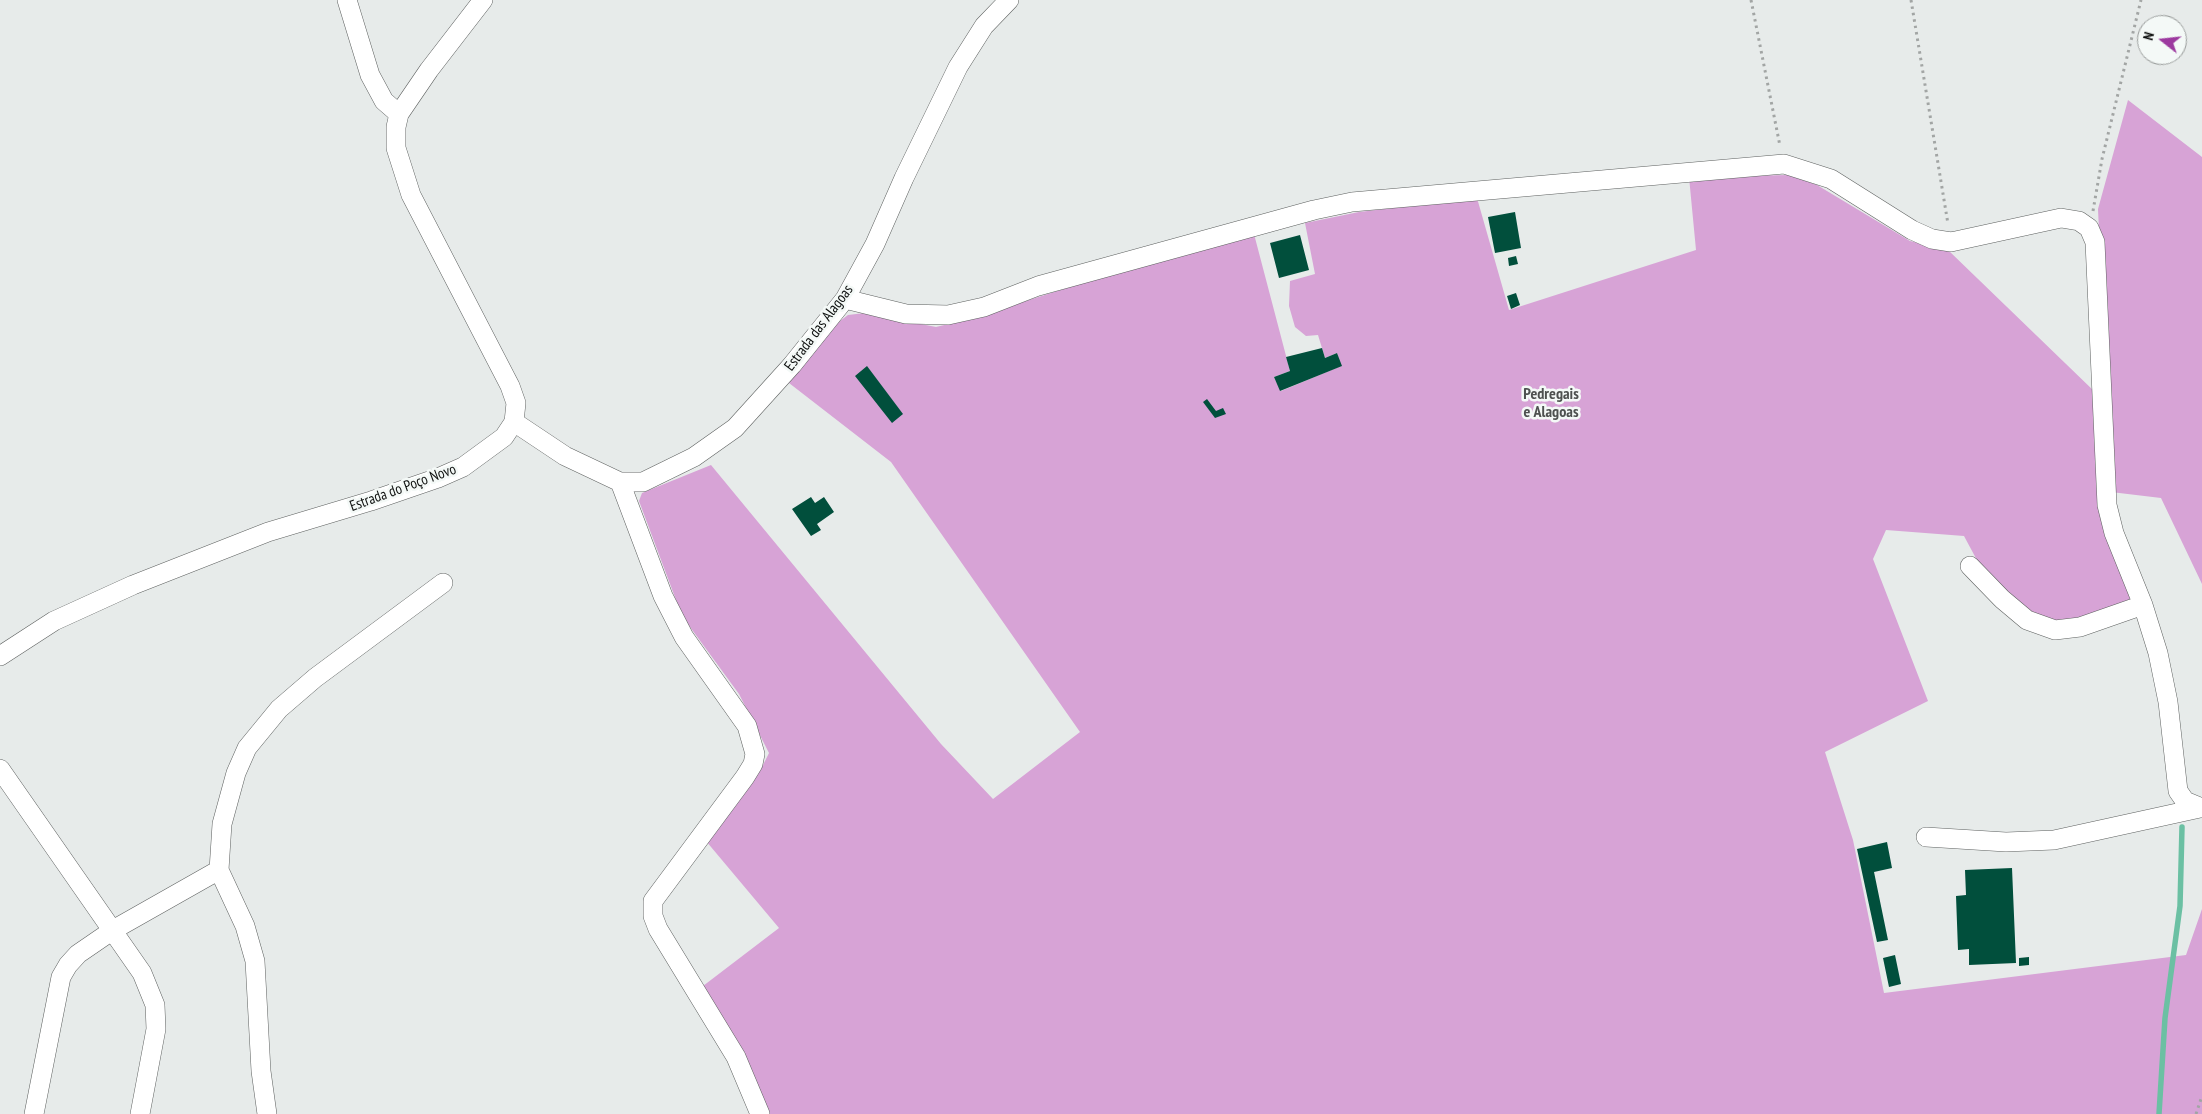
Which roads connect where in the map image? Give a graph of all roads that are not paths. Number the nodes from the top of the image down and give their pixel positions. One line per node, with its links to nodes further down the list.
1 (347, 0): 4 (street)
2 (483, 0): 4 (street)
3 (1010, 0): 5 (street, Estrada das Alagoas)
4 (399, 114): 6 (street)
5 (845, 299): 7 (street, Estrada das Alagoas); 10 (street)
6 (514, 422): 7 (street, Estrada das Alagoas); 11 (street, Estrada do Poço Novo)
7 (620, 482): 20 (street)
8 (1970, 566): 10 (street)
9 (442, 583): 15 (street)
10 (2142, 605): 13 (street)
11 (0, 656)
12 (0, 769): 16 (street)
13 (2201, 808): 14 (street)
14 (1926, 837)
15 (219, 870): 16 (street); 19 (street)
16 (113, 930): 17 (street); 18 (street)
17 (34, 1114)
18 (140, 1114)
19 (266, 1114)
20 (760, 1114)

